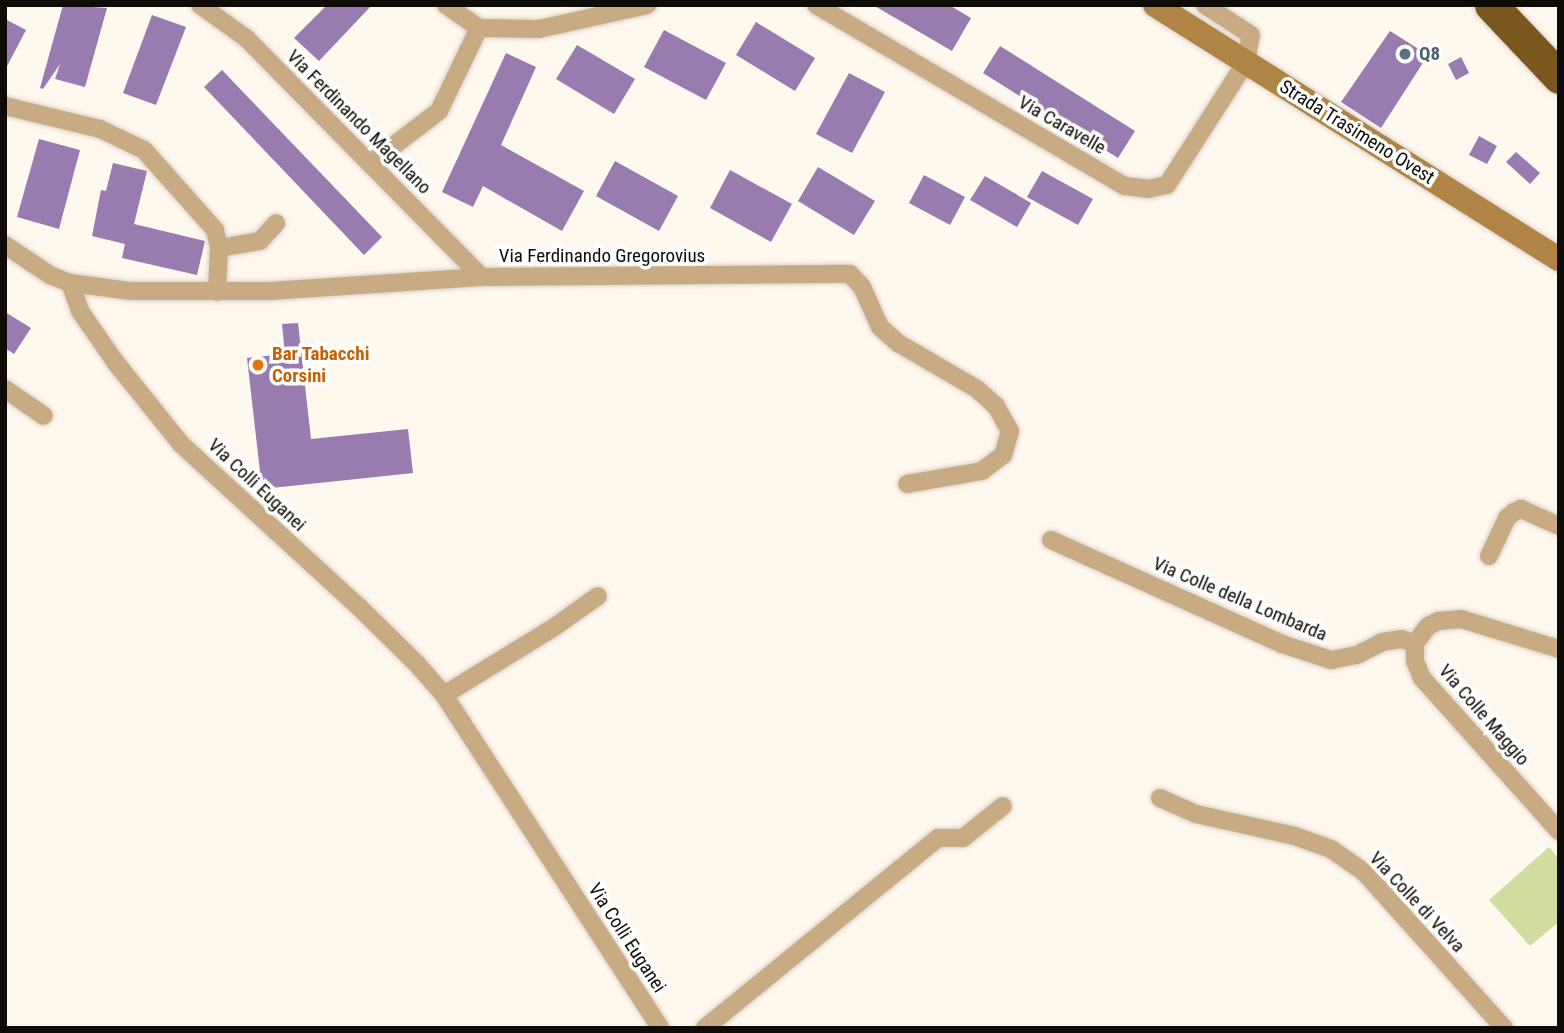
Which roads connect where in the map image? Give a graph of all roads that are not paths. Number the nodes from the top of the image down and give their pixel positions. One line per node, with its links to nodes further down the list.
1 (200, 5): 14 (street, Via Ferdinando Magellano)
2 (446, 5): 9 (street)
3 (647, 5): 9 (street)
4 (816, 5): 11 (street, Via Caravelle)
5 (1155, 5): 11 (main road, Strada Trasimeno Ovest)
6 (1205, 5): 11 (street)
7 (1491, 5): 12 (highway)
8 (1516, 5): 10 (highway)
9 (480, 28): 14 (street)
10 (1559, 51)
11 (1246, 62): 18 (main road, Strada Trasimeno Ovest)
12 (1559, 77)
13 (5, 106): 17 (street)
14 (371, 163): 19 (street, Via Ferdinando Magellano)
15 (276, 223): 17 (street)
16 (5, 245): 20 (street, Via Ferdinando Gregorovius)
17 (219, 248): 21 (street)
18 (1559, 259)
19 (482, 277): 21 (street, Via Ferdinando Gregorovius); 24 (street, Via Ferdinando Gregorovius)
20 (70, 283): 21 (street, Via Ferdinando Gregorovius); 31 (street, Via Colli Euganei)
21 (217, 292)
22 (5, 389): 23 (street)
23 (44, 416)
24 (907, 484)
25 (1559, 526): 27 (street)
26 (1051, 540): 29 (street, Via Colle della Lombarda)
27 (1489, 556)
28 (598, 596): 31 (street)
29 (1415, 643): 30 (street); 34 (street, Via Colle Maggio)
30 (1559, 649)
31 (444, 695): 35 (street, Via Colli Euganei)
32 (1160, 798): 37 (street, Via Colle di Velva)
33 (1003, 806): 36 (street)
34 (1559, 831)
35 (660, 1028)
36 (705, 1028)
37 (1504, 1028)

